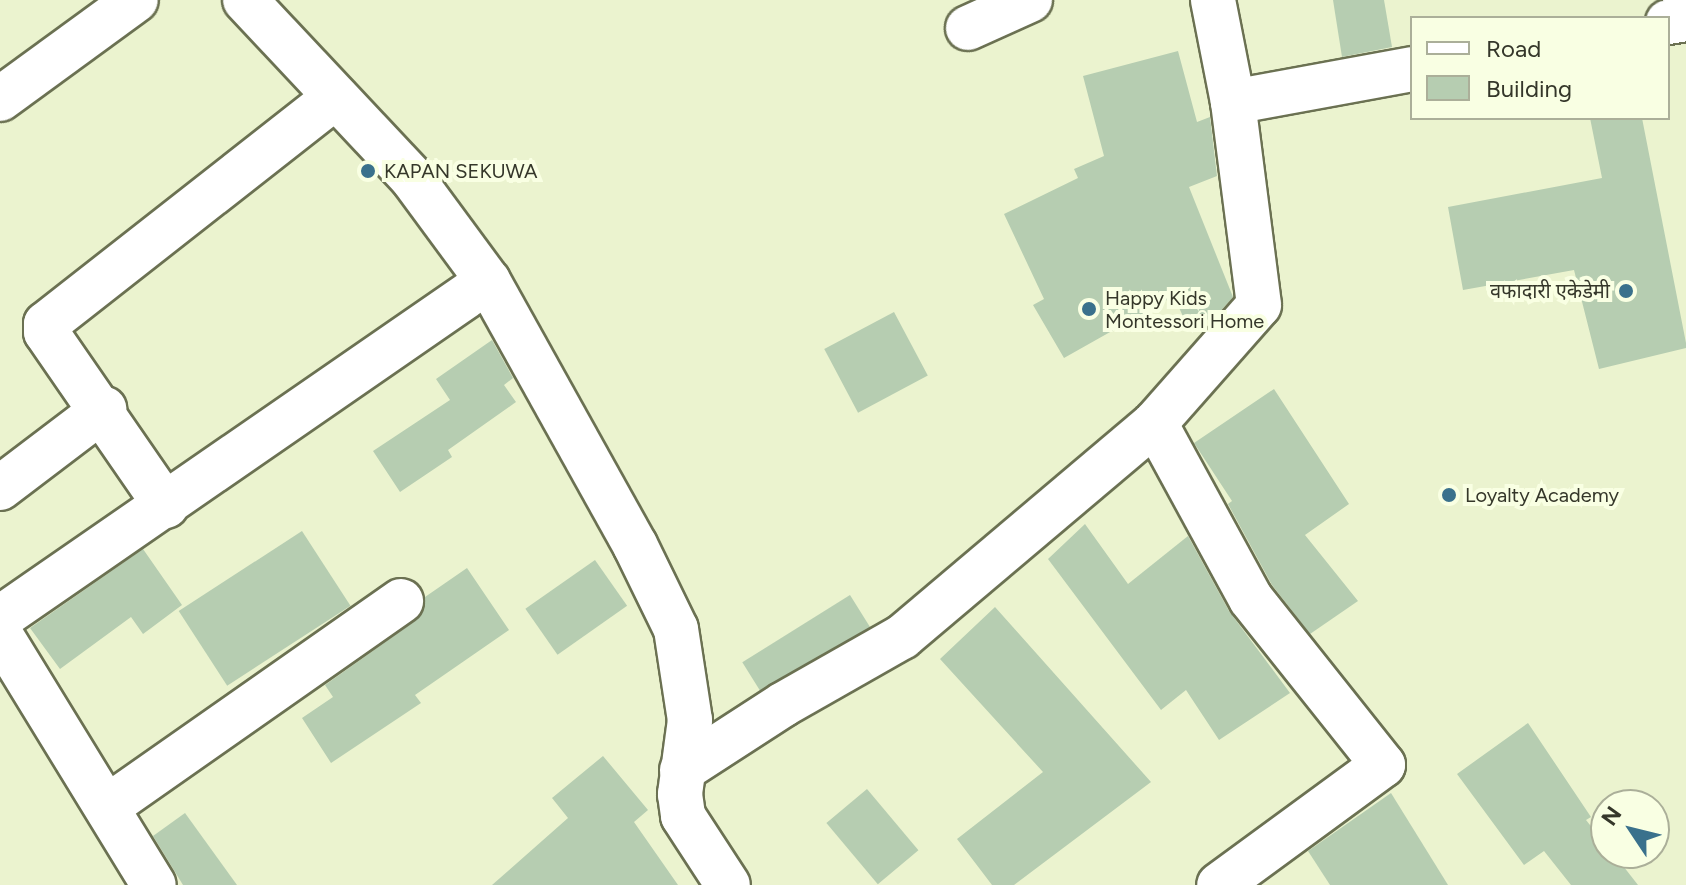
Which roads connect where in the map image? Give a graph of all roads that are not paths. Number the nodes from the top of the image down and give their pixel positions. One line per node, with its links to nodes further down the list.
1 (136, 0): 8 (street)
2 (245, 0): 7 (street)
3 (1030, 0): 5 (street)
4 (1213, 0): 9 (street)
5 (968, 28)
6 (1410, 69): 9 (street)
7 (336, 97): 10 (street); 11 (street)
8 (0, 99)
9 (1233, 102): 12 (street)
10 (488, 281): 14 (street); 18 (street)
11 (104, 409): 13 (street); 14 (street)
12 (1155, 423): 18 (street); 22 (street)
13 (0, 488)
14 (166, 506): 16 (street)
15 (401, 601): 19 (street)
16 (0, 618)
17 (0, 634): 19 (street)
18 (682, 770): 21 (street)
19 (107, 807): 20 (street)
20 (154, 885)
21 (728, 885)
22 (1219, 885)

